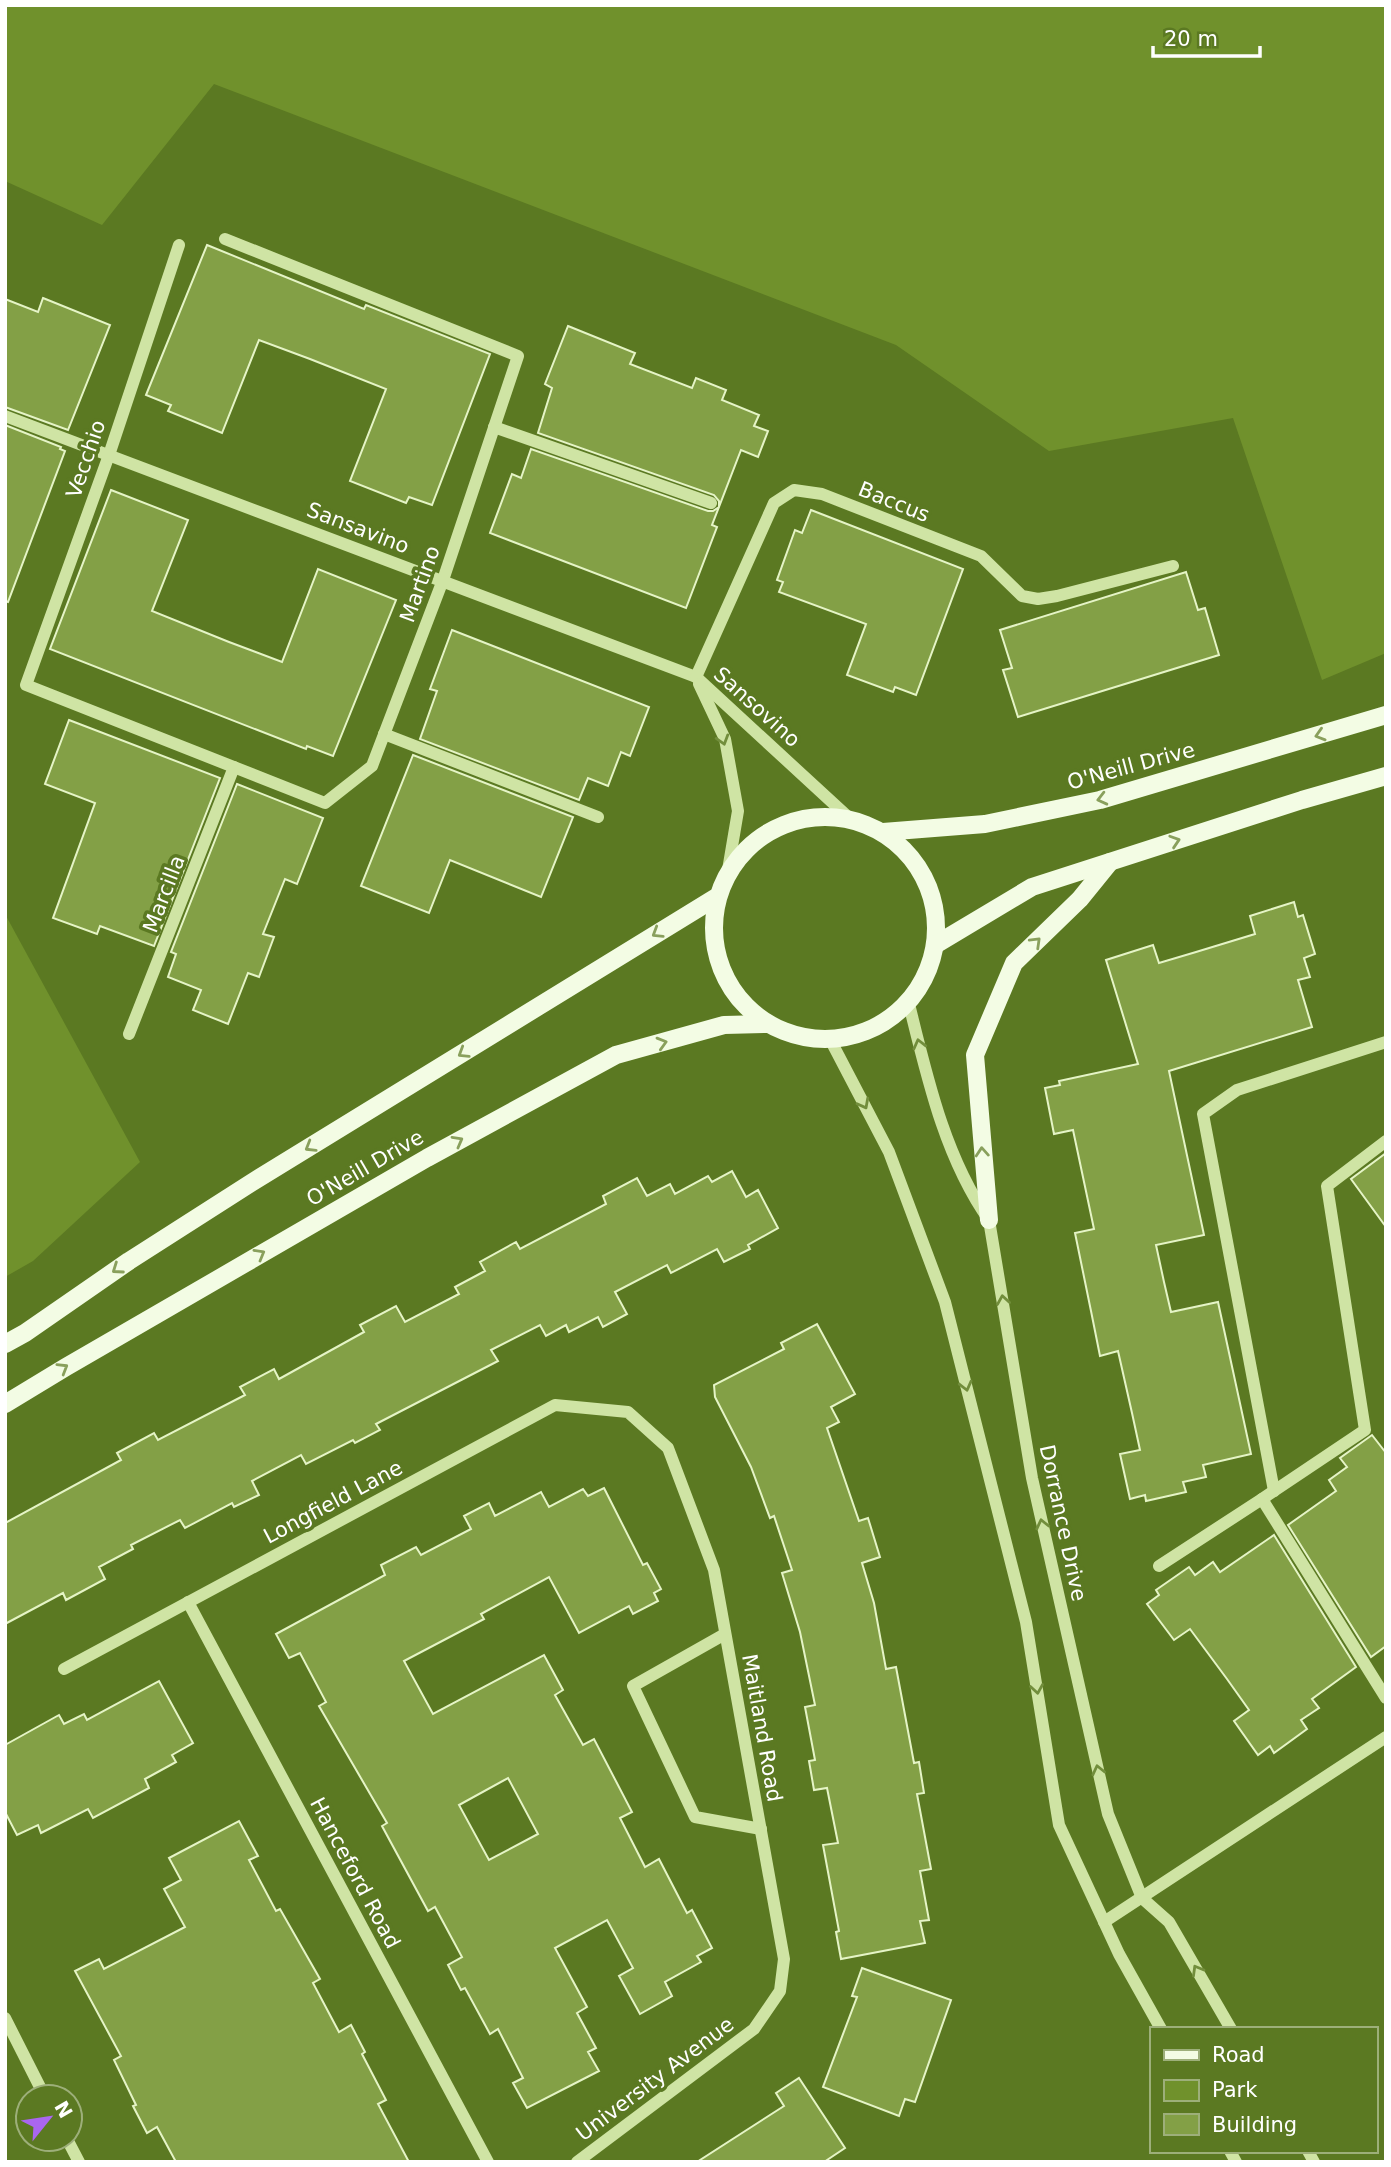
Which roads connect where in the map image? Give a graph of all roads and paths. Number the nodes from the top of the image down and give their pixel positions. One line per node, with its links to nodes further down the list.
1 (225, 239): 4 (street, Martino)
2 (179, 246): 5 (street, Vecchio)
3 (5, 416): 5 (street, Sansavino)
4 (494, 427): 6 (street); 8 (street, Martino)
5 (108, 455): 8 (street, Sansavino); 12 (street, Vecchio)
6 (711, 503)
7 (1173, 566): 9 (street, Baccus)
8 (443, 580): 9 (street, Sansavino); 11 (street, Martino)
9 (696, 677): 14 (street, Sansovino); 18 (street, Sansovino, one-way to 18)
10 (1386, 715): 16 (main road, O'Neill Drive, one-way to 16)
11 (384, 734): 12 (street, Martino); 15 (street)
12 (234, 767): 23 (street, Marcilla)
13 (1386, 776): 17 (main road, one-way to 13)
14 (846, 816): 16 (main road, O'Neill Drive); 18 (main road, O'Neill Drive)
15 (598, 817)
16 (883, 832): 20 (main road, O'Neill Drive)
17 (1110, 862): 20 (main road); 27 (main road, one-way to 17)
18 (728, 870): 19 (main road, O'Neill Drive)
19 (715, 898): 22 (main road, O'Neill Drive); 28 (main road, one-way to 28)
20 (935, 945): 21 (main road, O'Neill Drive)
21 (909, 1004): 25 (main road, O'Neill Drive); 27 (street, Dorrance Drive, one-way to 21)
22 (767, 1024): 25 (main road, O'Neill Drive); 29 (main road, O'Neill Drive, one-way to 22)
23 (129, 1034)
24 (1386, 1042): 31 (street)
25 (832, 1043): 41 (street, one-way to 41)
26 (1386, 1141): 31 (street)
27 (989, 1220): 40 (street, Dorrance Drive, one-way to 27)
28 (5, 1344)
29 (5, 1404)
30 (628, 1412): 34 (street, Longfield Lane); 35 (street, Maitland Road)
31 (1273, 1490): 32 (street)
32 (1262, 1499): 33 (street); 37 (street)
33 (1159, 1566)
34 (188, 1602): 36 (street, Longfield Lane); 47 (street, Hanceford Road)
35 (725, 1633): 39 (street, Maitland Road); 39 (street, Maitland Road)
36 (64, 1669)
37 (1386, 1698)
38 (1386, 1737): 40 (street)
39 (761, 1829): 42 (street, Maitland Road)
40 (1142, 1898): 41 (street); 45 (street, Dorrance Drive, one-way to 40)
41 (1104, 1922): 44 (street)
42 (780, 1991): 48 (street, University Avenue)
43 (5, 2018): 46 (street)
44 (1160, 2027)
45 (1230, 2027)
46 (38, 2083)
47 (488, 2162)
48 (577, 2162)

